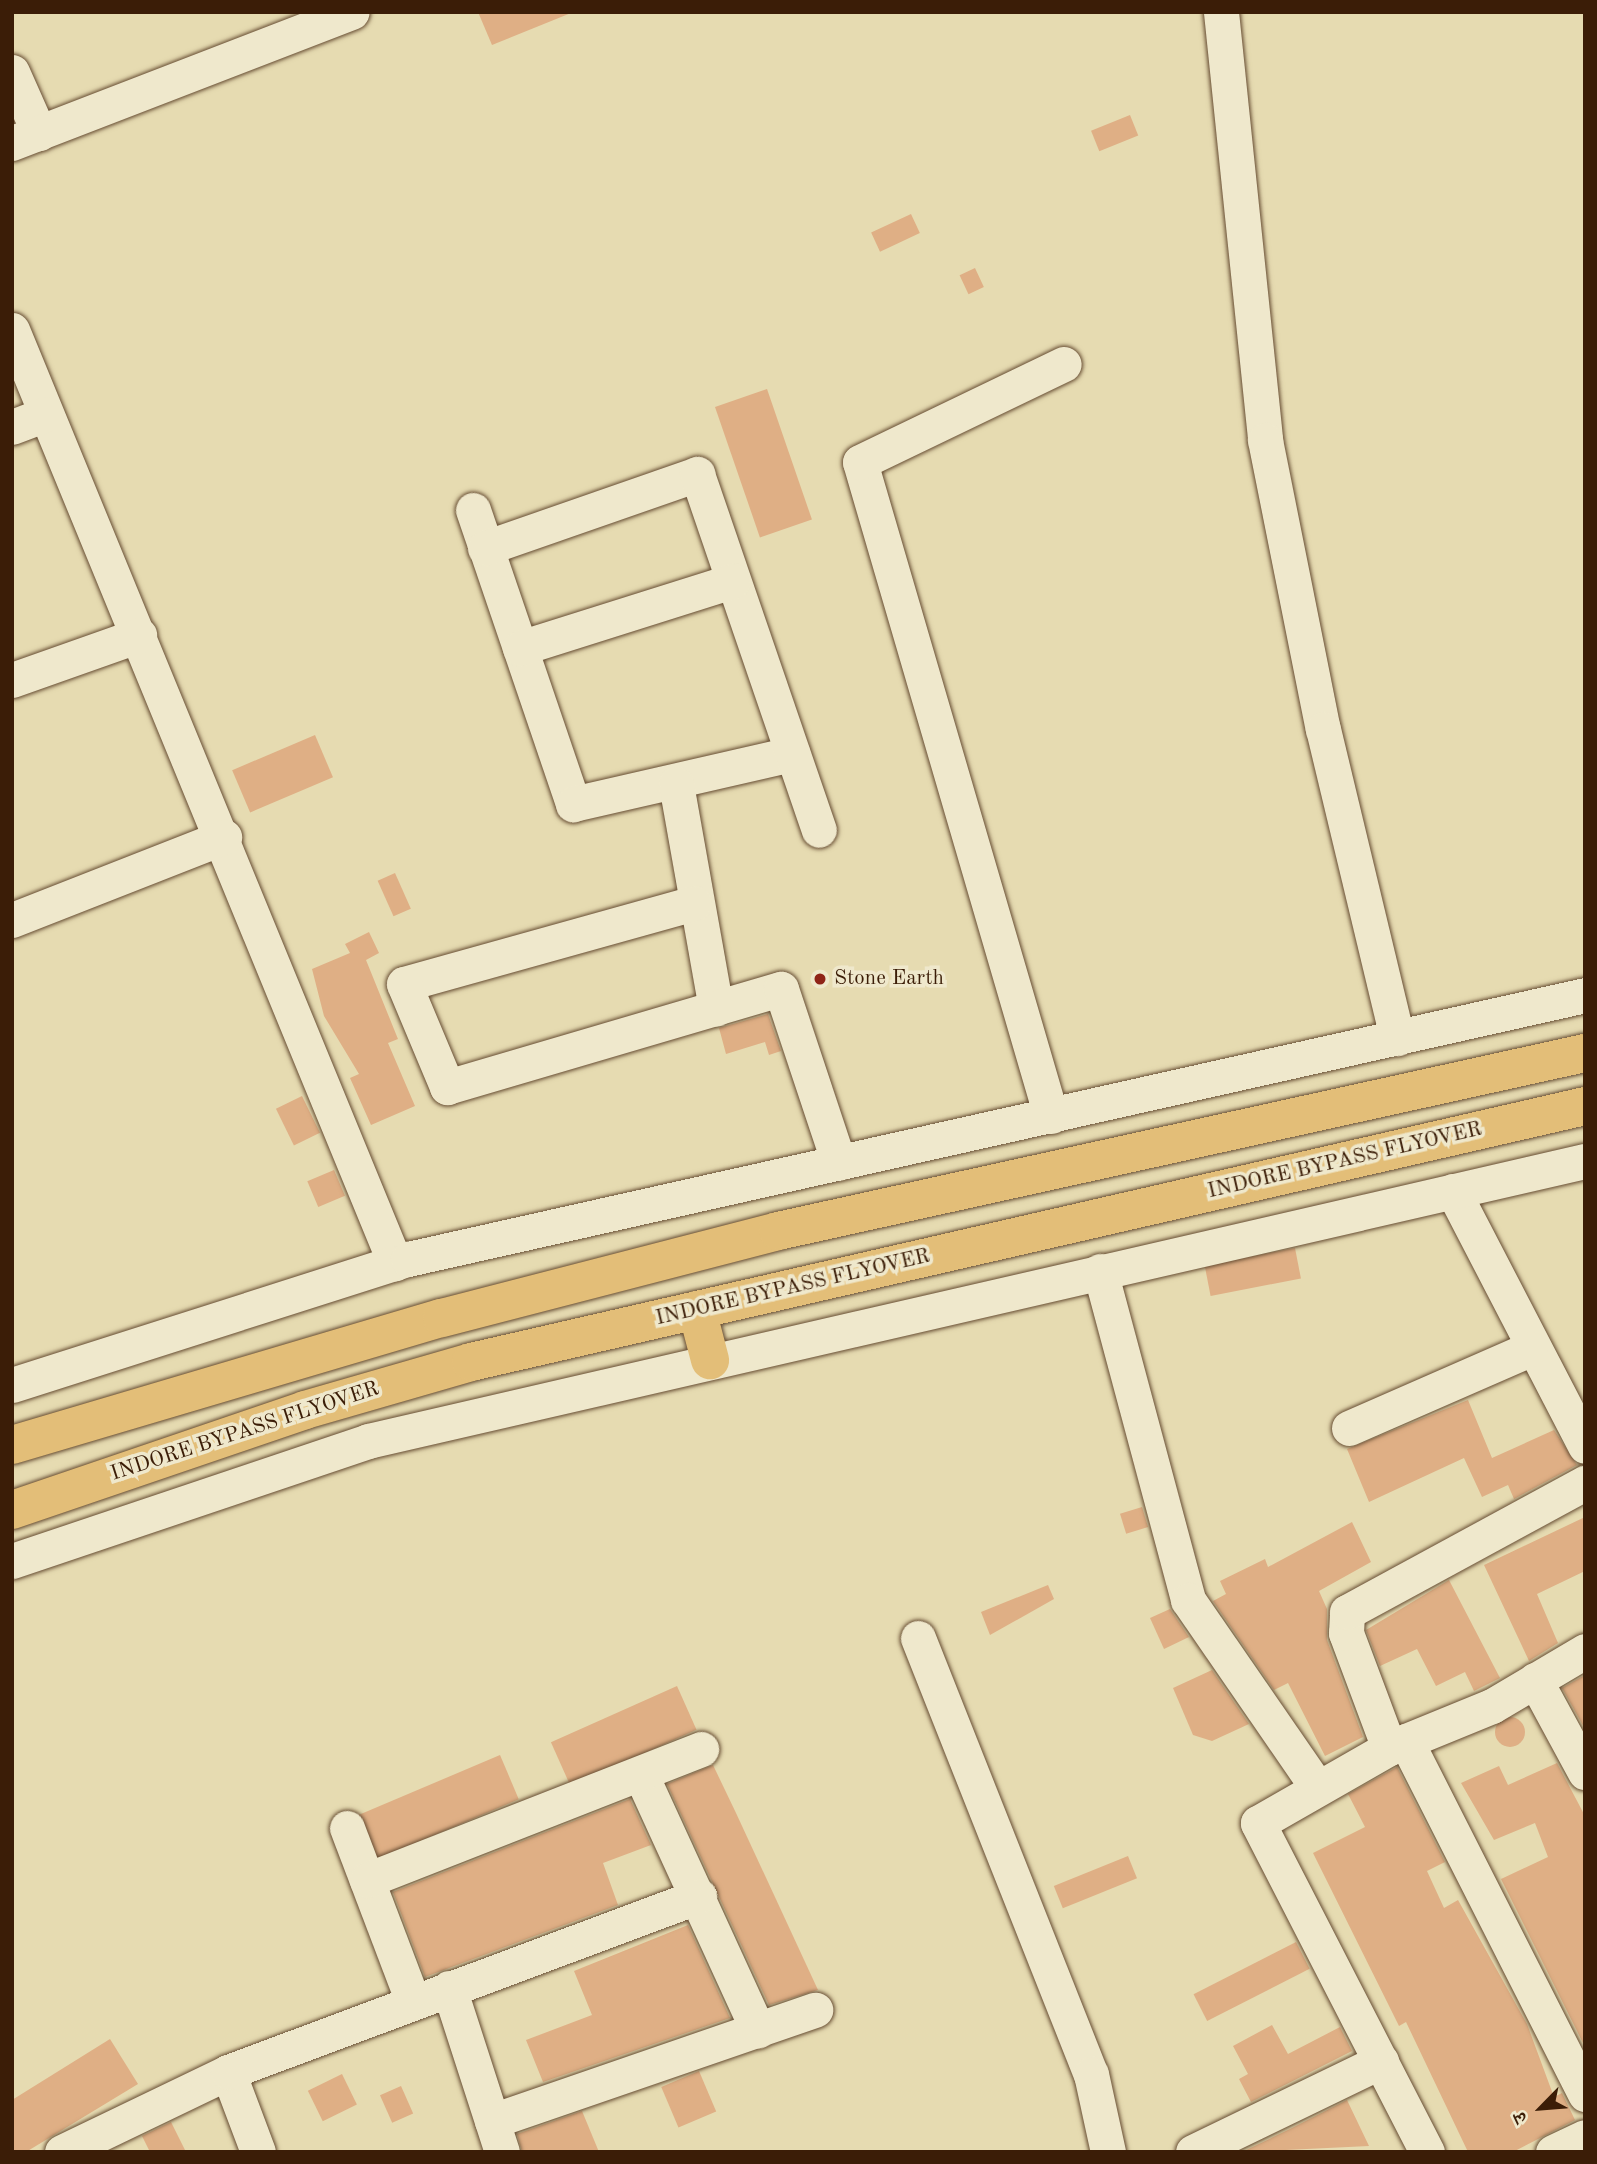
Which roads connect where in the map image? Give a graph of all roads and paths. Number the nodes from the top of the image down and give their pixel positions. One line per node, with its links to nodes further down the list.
1 (352, 12): 4 (street)
2 (1222, 12): 23 (street)
3 (12, 72): 4 (street)
4 (26, 138)
5 (12, 330): 7 (street)
6 (1064, 364): 26 (street)
7 (46, 414): 8 (street); 12 (street)
8 (12, 427)
9 (472, 510): 10 (street)
10 (485, 548): 11 (street); 13 (street)
11 (733, 581): 13 (street); 15 (street)
12 (139, 635): 14 (street); 18 (street)
13 (520, 648): 16 (street)
14 (12, 680)
15 (793, 754): 16 (street); 17 (street)
16 (676, 784): 19 (street)
17 (819, 830)
18 (224, 837): 20 (street); 30 (street)
19 (694, 903): 22 (street); 22 (street)
20 (12, 920)
21 (1585, 995): 23 (street)
22 (716, 1008): 28 (street)
23 (1397, 1038): 26 (street)
24 (1585, 1053): 37 (highway)
25 (1585, 1106): 32 (highway, INDORE BYPASS FLYOVER)
26 (1051, 1115): 28 (street)
27 (1585, 1161): 29 (street)
28 (839, 1163): 30 (street)
29 (1453, 1191): 31 (street); 33 (street)
30 (396, 1263): 35 (street)
31 (1100, 1270): 34 (street); 49 (street)
32 (697, 1310): 34 (highway); 40 (highway, INDORE BYPASS FLYOVER)
33 (1530, 1349): 36 (street); 38 (street)
34 (710, 1360): 41 (street)
35 (12, 1385)
36 (1349, 1428)
37 (12, 1445)
38 (1585, 1446)
39 (1585, 1483): 45 (street)
40 (12, 1510)
41 (12, 1561)
42 (918, 1638): 64 (street)
43 (1585, 1651): 44 (street)
44 (1535, 1680): 45 (street); 47 (street)
45 (1398, 1744): 49 (street); 59 (street)
46 (701, 1749): 48 (street)
47 (1585, 1772)
48 (641, 1775): 51 (street); 52 (street)
49 (1317, 1787): 57 (street)
50 (347, 1828): 51 (street)
51 (367, 1880): 54 (street)
52 (699, 1896): 53 (street); 56 (street)
53 (449, 1989): 54 (street); 60 (street)
54 (413, 2002): 58 (street)
55 (815, 2010): 56 (street)
56 (758, 2030): 60 (street)
57 (1381, 2062): 65 (street); 66 (street)
58 (228, 2072): 62 (street); 63 (street)
59 (1585, 2094)
60 (497, 2137)
61 (1585, 2137): 67 (street)
62 (62, 2152)
63 (258, 2152)
64 (1108, 2152)
65 (1193, 2152)
66 (1427, 2152)
67 (1553, 2152)

